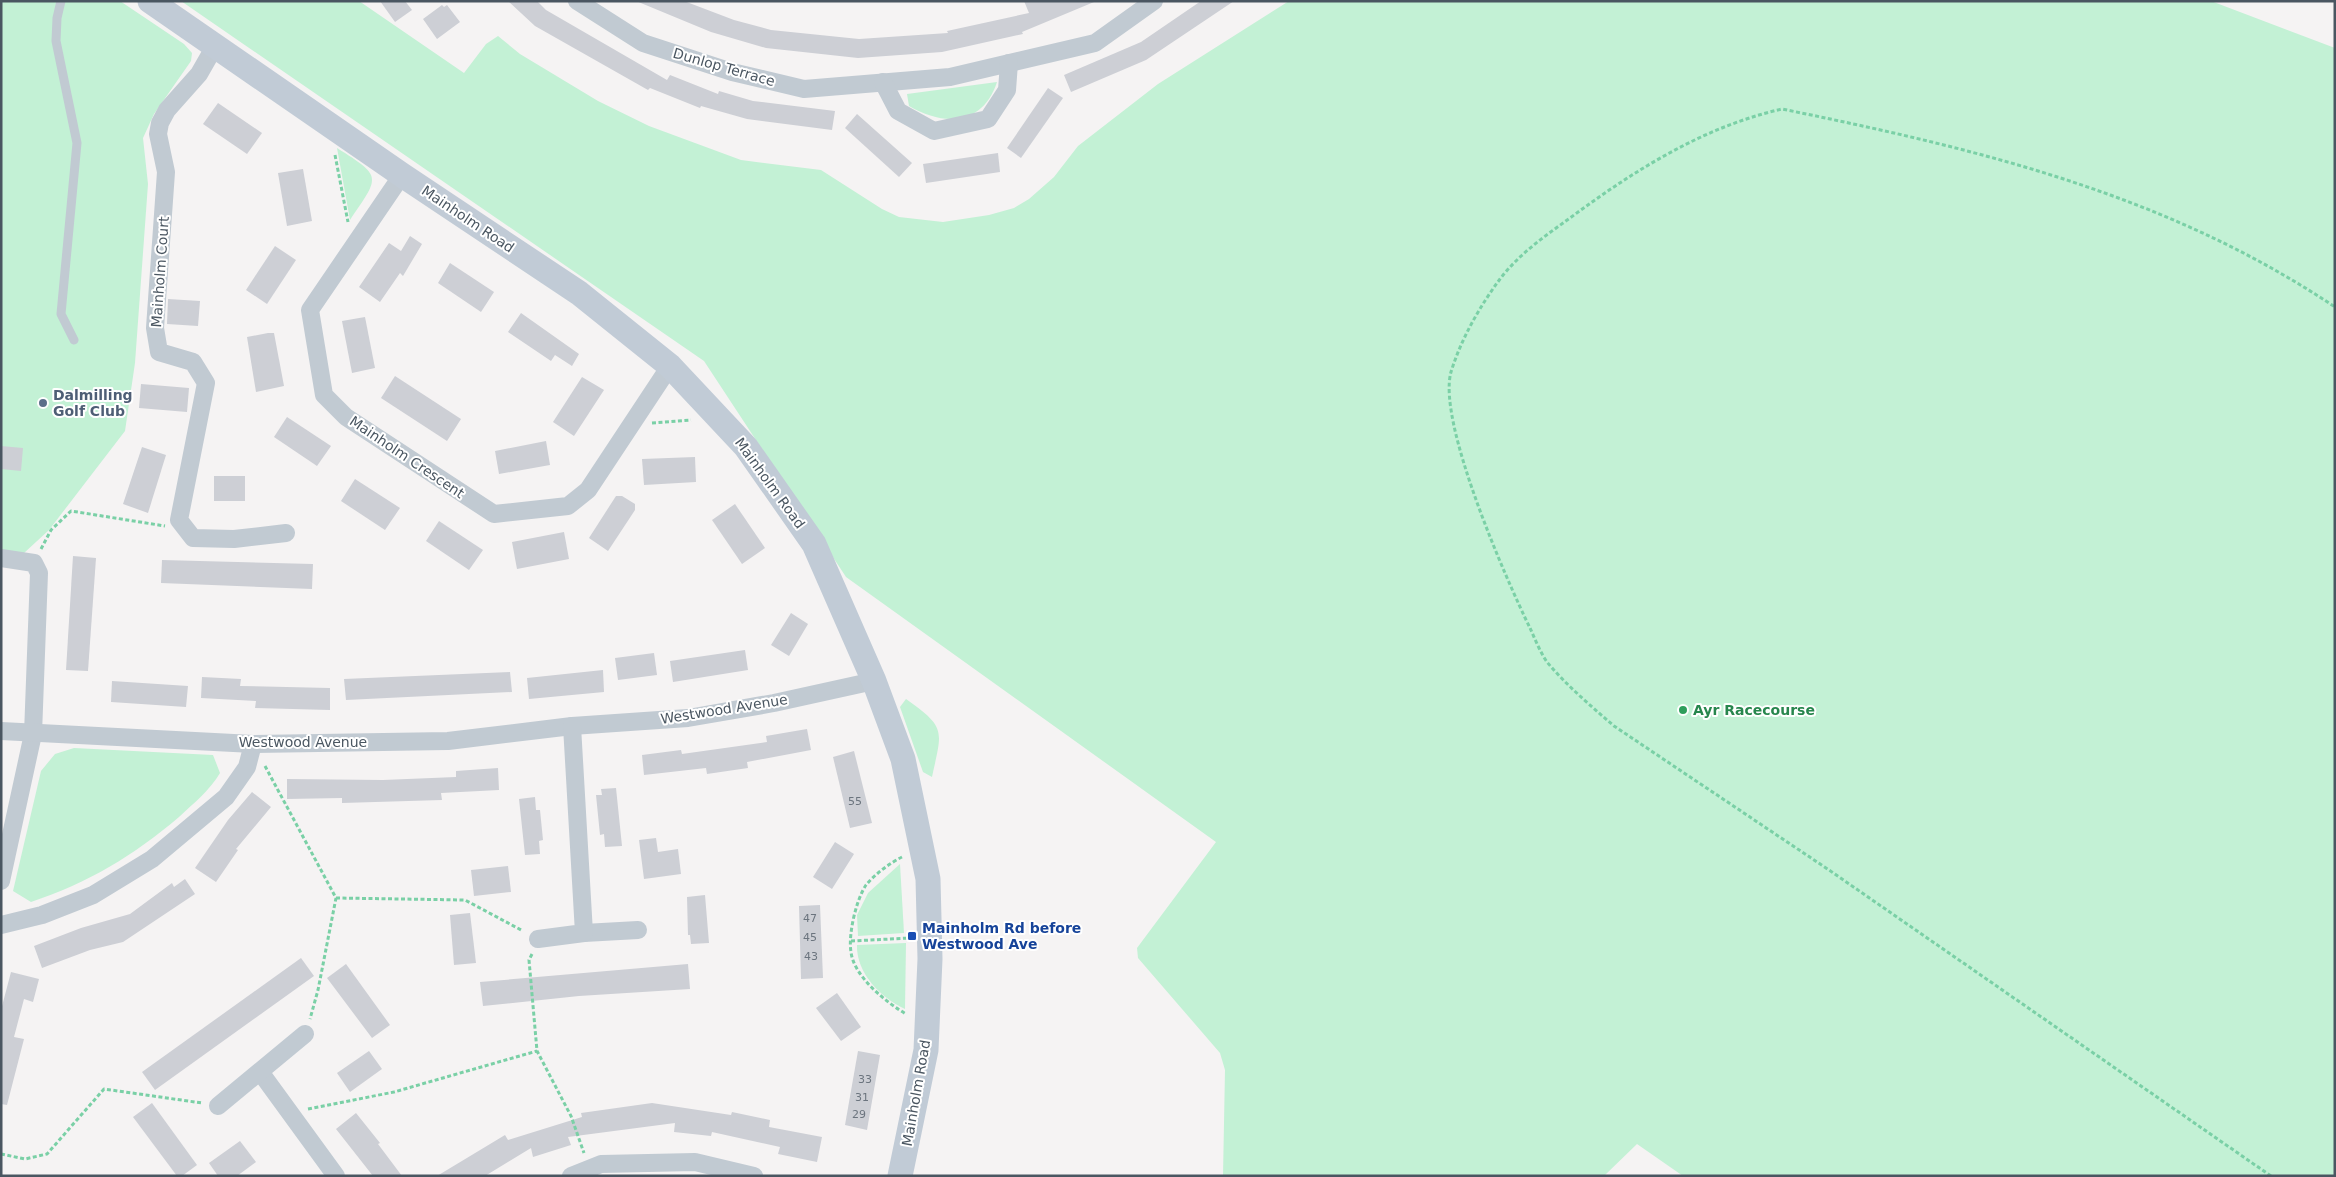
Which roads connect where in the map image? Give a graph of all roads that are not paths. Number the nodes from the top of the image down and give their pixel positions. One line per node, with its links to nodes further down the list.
1 (61, 1): 9 (lane)
2 (150, 1): 5 (street, Mainholm Road)
3 (577, 1): 7 (street, Dunlop Terrace)
4 (1154, 1): 6 (street, Dunlop Terrace)
5 (215, 46): 8 (street, Mainholm Road); 11 (street, Mainholm Court)
6 (1009, 63): 7 (street, Dunlop Terrace); 7 (street)
7 (883, 82)
8 (402, 175): 10 (street, Mainholm Road); 10 (street, Mainholm Crescent)
9 (74, 340)
10 (670, 366): 13 (street, Mainholm Road)
11 (286, 533)
12 (1, 558): 16 (street)
13 (874, 680): 14 (street, Westwood Avenue); 29 (street, Mainholm Road)
14 (572, 726): 17 (street, Westwood Avenue); 21 (street)
15 (1, 731): 16 (street, Westwood Avenue)
16 (33, 734): 17 (street, Westwood Avenue); 18 (street)
17 (253, 744): 19 (street)
18 (1, 881)
19 (1, 925)
20 (638, 930): 21 (street)
21 (584, 934): 22 (street)
22 (538, 939)
23 (306, 1034): 24 (street)
24 (261, 1073): 25 (street); 26 (street)
25 (218, 1106)
26 (336, 1176)
27 (571, 1176): 28 (street)
28 (754, 1176)
29 (900, 1176)

